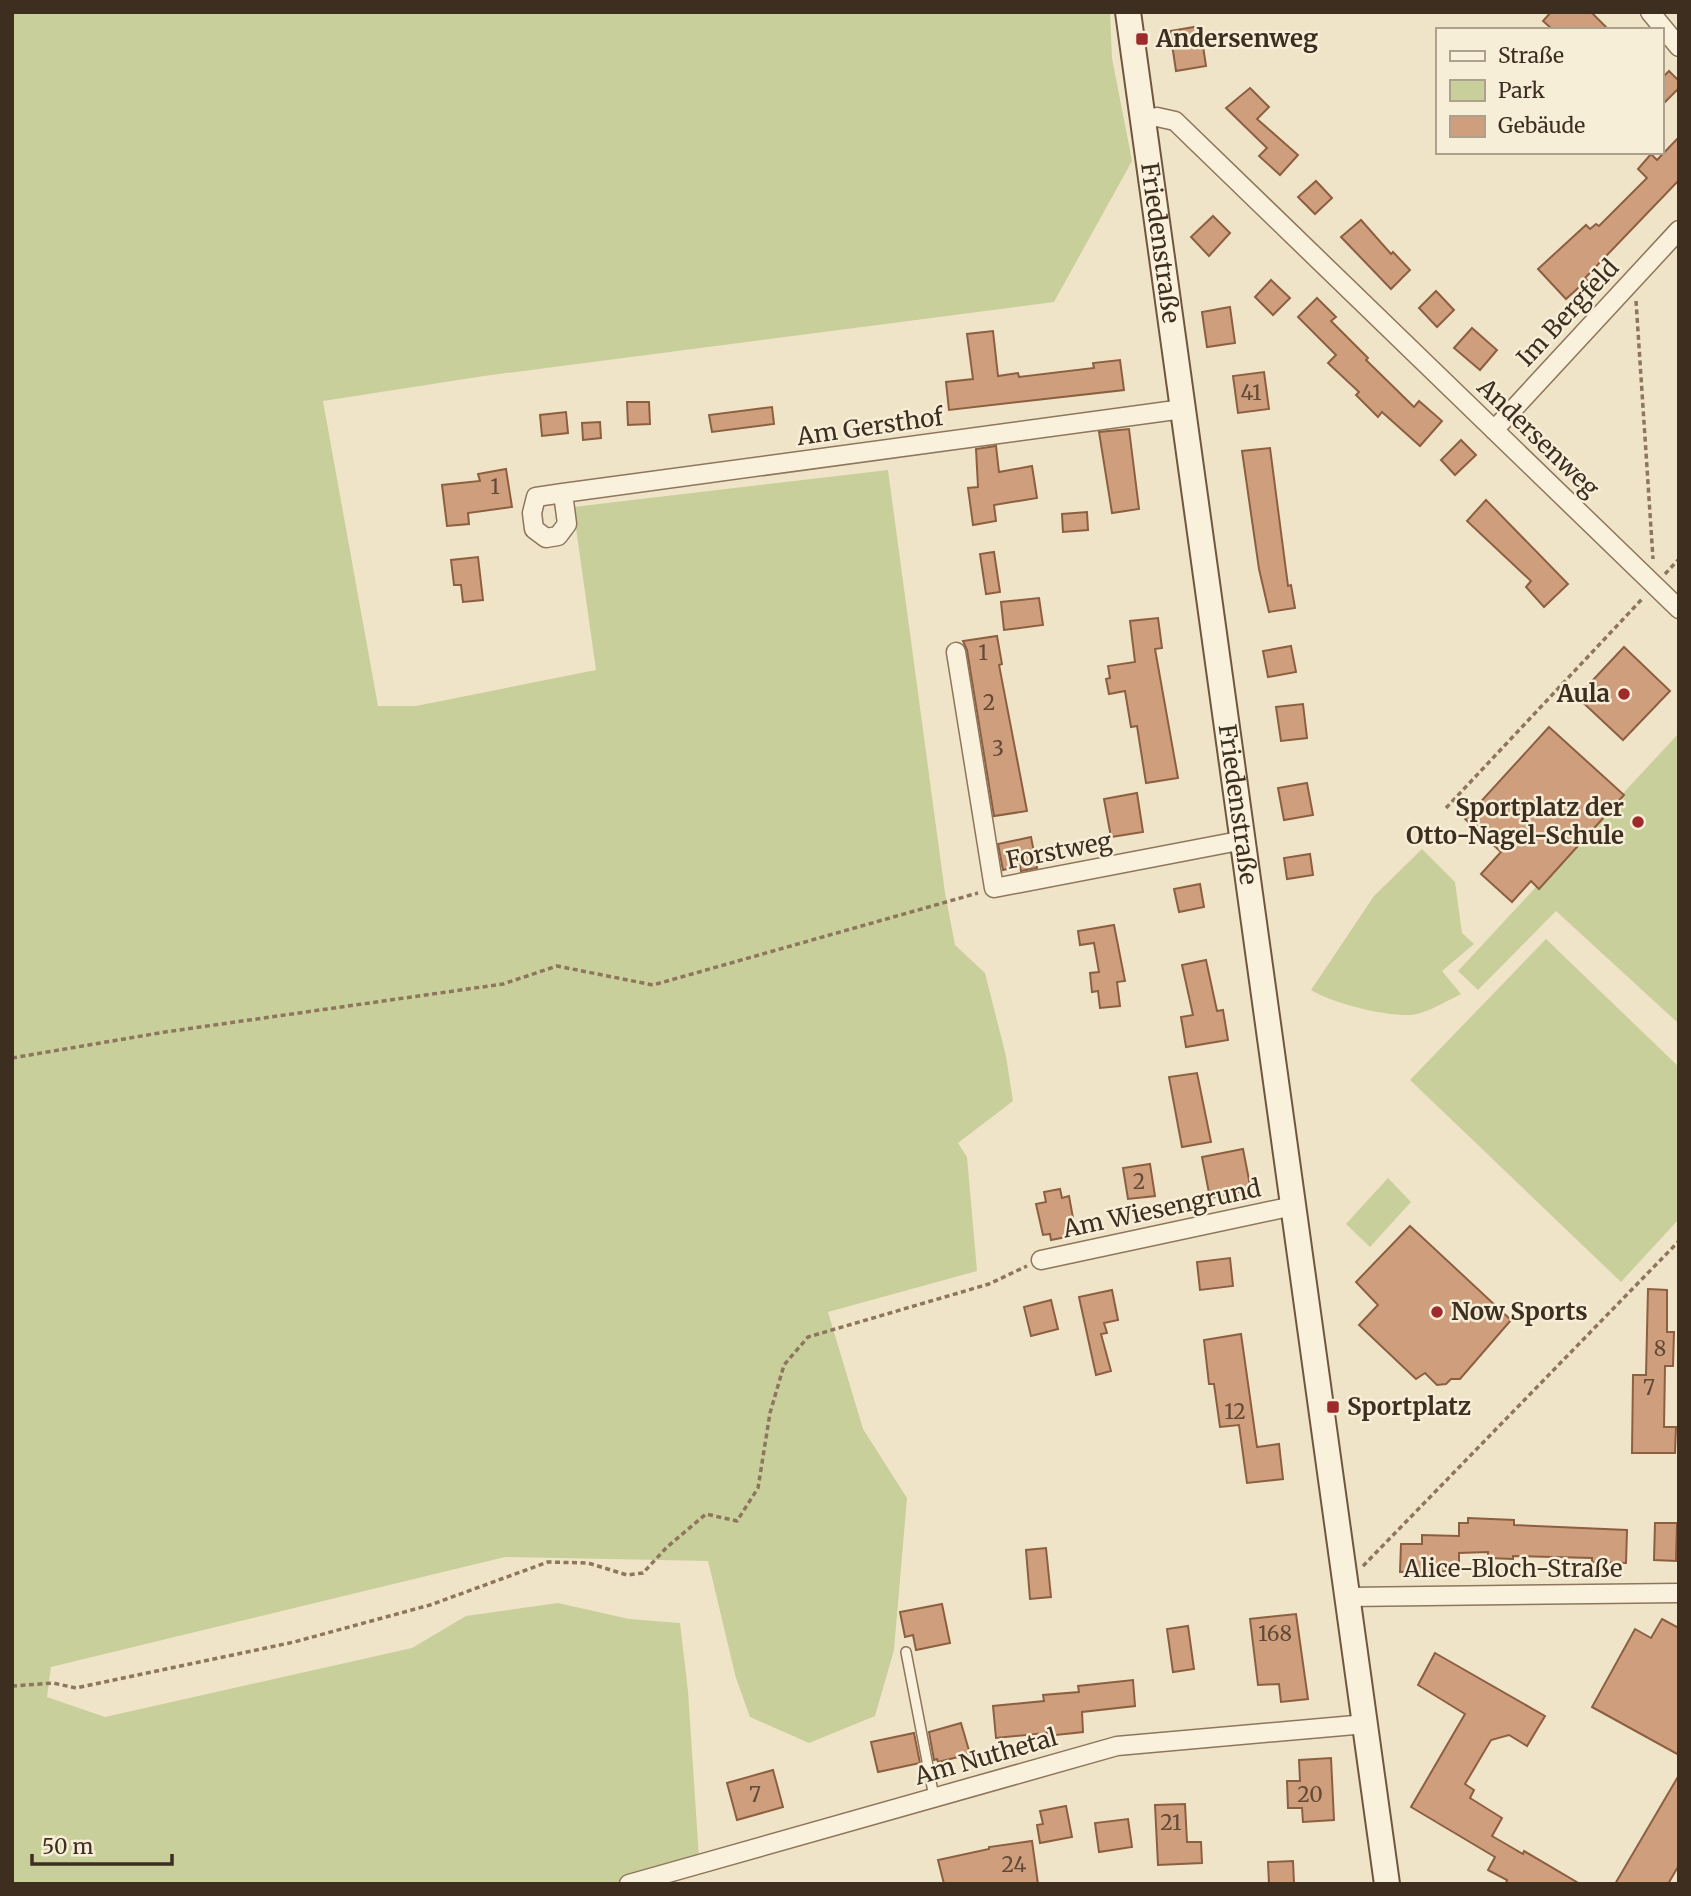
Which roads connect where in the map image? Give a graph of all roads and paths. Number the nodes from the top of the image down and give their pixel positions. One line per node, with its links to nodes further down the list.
1 (1128, 12): 4 (main road, Friedenstraße)
2 (1650, 12): 3 (street)
3 (1679, 47)
4 (1143, 120): 7 (main road, Friedenstraße); 8 (street, Andersenweg)
5 (1679, 230): 6 (street, Im Bergfeld)
6 (1634, 278): 8 (street, Im Bergfeld); 11 (path)
7 (1183, 410): 9 (street, Am Gersthof); 15 (main road, Friedenstraße)
8 (1494, 430): 11 (street, Andersenweg)
9 (563, 494)
10 (1679, 559): 11 (path)
11 (1654, 585): 12 (street, Andersenweg); 14 (path)
12 (1679, 609)
13 (956, 652): 16 (street, Forstweg)
14 (1446, 808)
15 (1244, 840): 16 (street, Forstweg); 18 (main road, Friedenstraße)
16 (994, 888): 17 (path)
17 (12, 1058)
18 (1293, 1206): 20 (street, Am Wiesengrund); 21 (main road, Friedenstraße)
19 (1679, 1241): 21 (path)
20 (1041, 1260): 24 (path)
21 (1346, 1589): 22 (street, Alice-Bloch-Straße); 25 (main road, Friedenstraße)
22 (1679, 1593)
23 (906, 1652): 26 (lane)
24 (12, 1686)
25 (1366, 1724): 26 (street, Am Nuthetal); 28 (main road, Friedenstraße)
26 (934, 1797): 27 (street, Am Nuthetal)
27 (629, 1884)
28 (1387, 1884)

